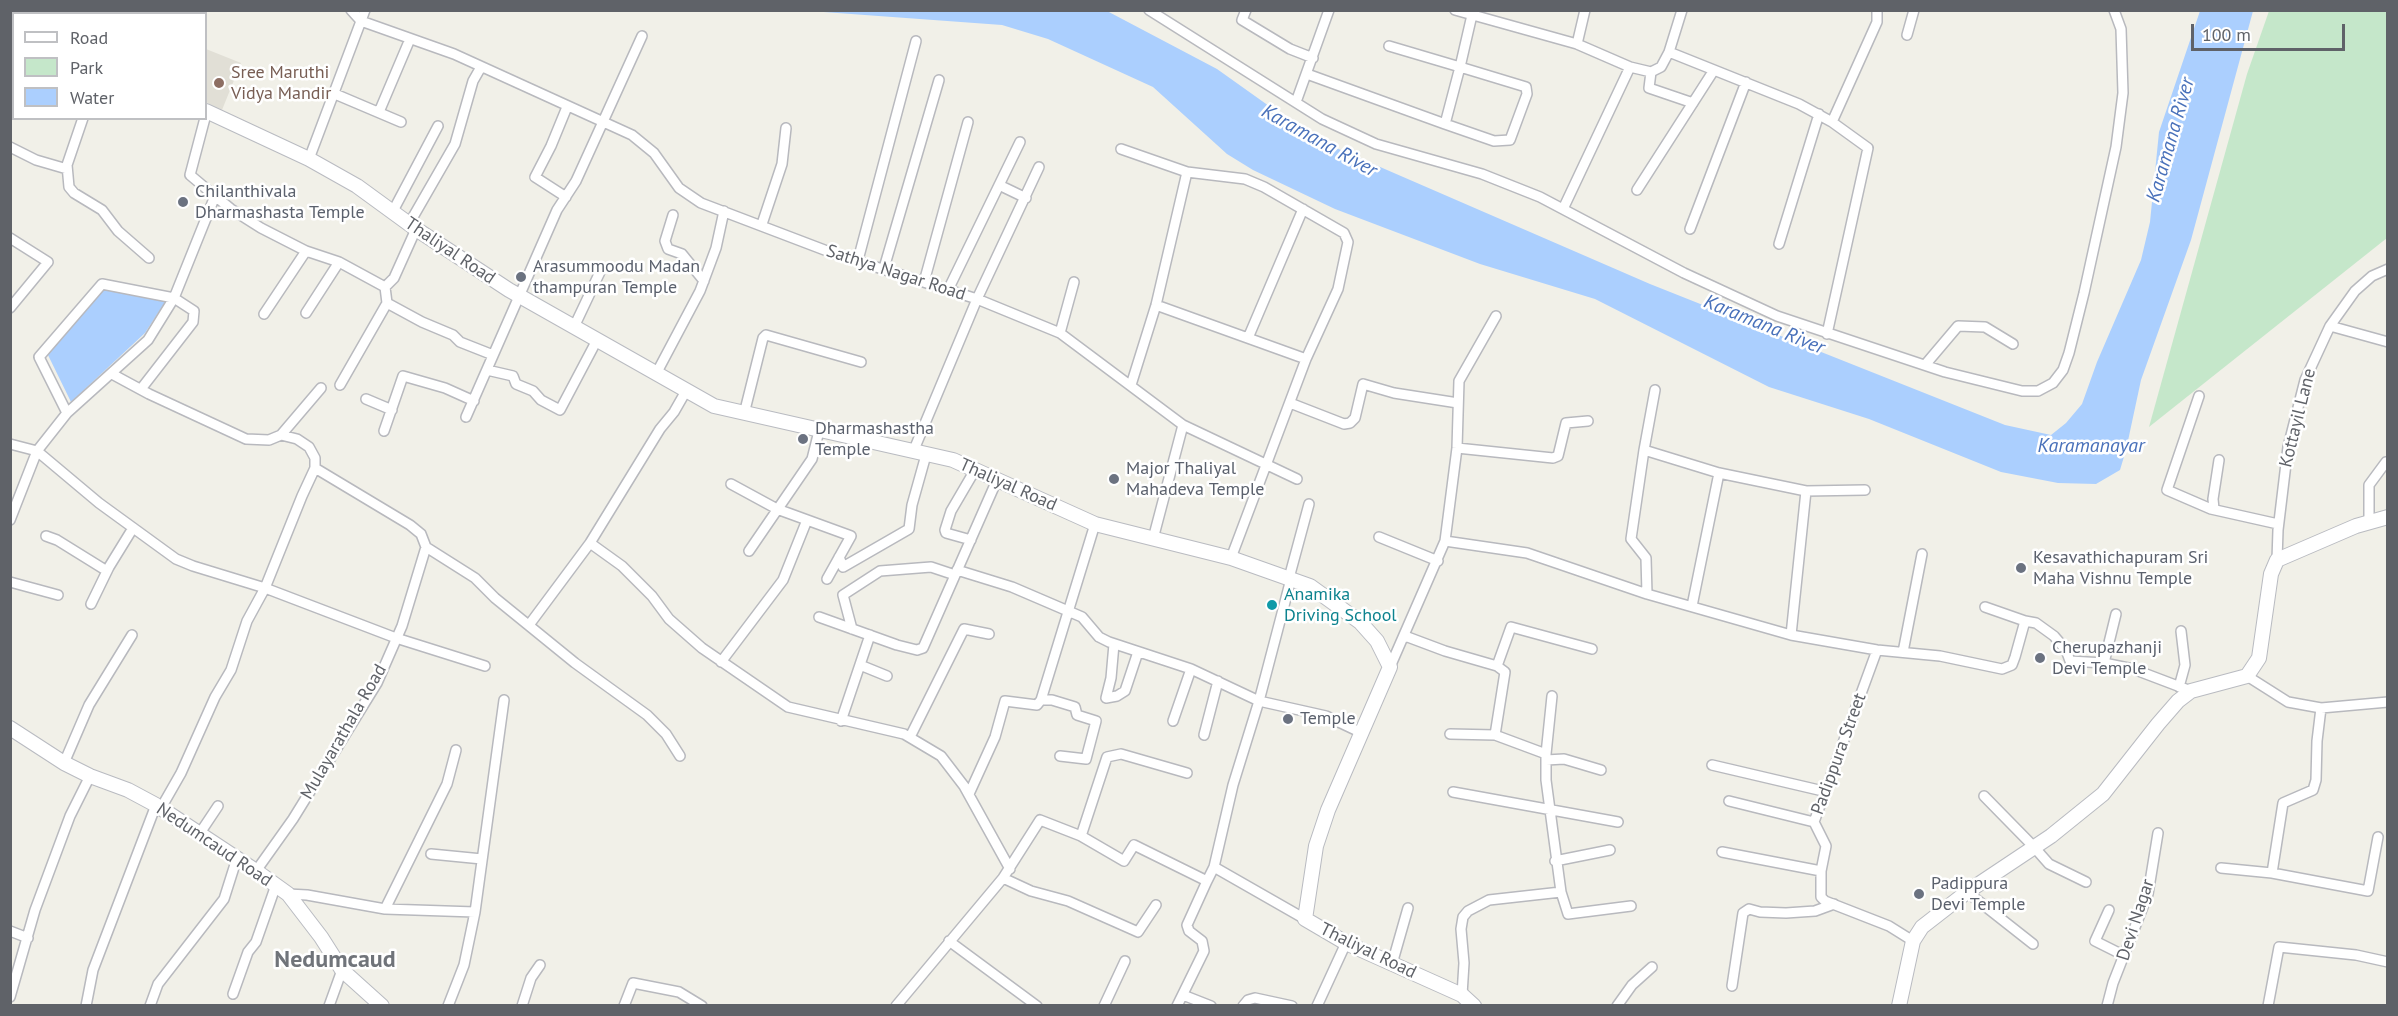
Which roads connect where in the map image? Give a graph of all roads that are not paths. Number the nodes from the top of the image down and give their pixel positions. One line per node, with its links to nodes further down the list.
1 (351, 10): 13 (street)
2 (365, 10): 13 (street)
3 (1149, 10): 31 (street)
4 (1246, 10): 21 (street)
5 (1329, 10): 21 (street)
6 (1455, 10): 12 (street)
7 (1585, 10): 18 (street)
8 (1682, 10): 20 (street)
9 (1876, 10): 42 (street)
10 (1914, 10): 14 (street)
11 (2114, 10): 100 (street)
12 (1472, 15): 18 (street); 23 (street)
13 (361, 21): 16 (street, Sathya Nagar Road); 30 (street)
14 (1907, 35)
15 (642, 36): 40 (street)
16 (410, 39): 22 (street, Sathya Nagar Road); 34 (street)
17 (916, 41): 70 (street)
18 (1577, 44): 24 (street)
19 (1389, 46): 23 (street)
20 (1669, 52): 25 (street); 26 (street)
21 (1313, 58): 27 (street)
22 (481, 67): 33 (street, Sathya Nagar Road); 64 (street)
23 (1460, 67): 43 (street); 43 (street)
24 (1630, 67): 26 (street); 59 (street)
25 (1714, 70): 29 (street); 32 (street)
26 (1650, 72): 32 (street)
27 (1307, 74): 31 (street); 43 (street)
28 (939, 80): 72 (street)
29 (1746, 82): 35 (street); 65 (street)
30 (335, 94): 34 (street); 49 (street)
31 (1296, 102): 59 (street)
32 (1693, 103): 54 (street)
33 (567, 107): 40 (street, Sathya Nagar Road); 56 (street)
34 (379, 112): 39 (street)
35 (1819, 114): 42 (street); 67 (street)
36 (207, 115): 49 (street, Thaliyal Road)
37 (82, 120): 51 (street)
38 (205, 120): 55 (street)
39 (401, 122)
40 (602, 122): 56 (street); 61 (street, Sathya Nagar Road)
41 (969, 122): 76 (street)
42 (1832, 122): 92 (street)
43 (1445, 124)
44 (438, 126): 60 (street)
45 (786, 128): 63 (street)
46 (1020, 142): 53 (street)
47 (10, 147): 51 (street)
48 (1121, 149): 52 (street)
49 (309, 159): 60 (street, Thaliyal Road)
50 (1039, 167): 57 (street)
51 (67, 169): 69 (street)
52 (1187, 172): 58 (street); 84 (street)
53 (999, 185): 57 (street); 79 (street)
54 (1637, 190)
55 (215, 196): 68 (street); 81 (street)
56 (566, 197): 80 (street)
57 (1026, 198): 82 (street)
58 (1303, 209): 93 (street); 98 (street)
59 (1563, 210): 92 (street)
60 (393, 211): 64 (street, Thaliyal Road)
61 (724, 211): 63 (street, Sathya Nagar Road); 75 (street)
62 (673, 215): 75 (street)
63 (762, 224): 70 (street, Sathya Nagar Road)
64 (412, 226): 78 (street); 80 (street, Thaliyal Road)
65 (1690, 229)
66 (10, 238): 85 (street)
67 (1779, 244)
68 (306, 251): 71 (street); 87 (street)
69 (149, 258)
70 (858, 260): 72 (street, Sathya Nagar Road)
71 (339, 261): 78 (street); 86 (street)
72 (884, 268): 76 (street, Sathya Nagar Road)
73 (2388, 269): 89 (street, Kottayil Lane)
74 (600, 272): 90 (street)
75 (704, 281): 103 (street)
76 (924, 282): 79 (street, Sathya Nagar Road)
77 (1074, 282): 91 (street)
78 (385, 287): 83 (street)
79 (948, 290): 82 (street, Sathya Nagar Road)
80 (519, 296): 90 (street, Thaliyal Road); 97 (street)
81 (174, 298): 102 (street); 107 (street); 116 (street)
82 (977, 299): 91 (street); 128 (street, Sathya Nagar Road)
83 (387, 303): 97 (street); 104 (street)
84 (1156, 305): 93 (street); 105 (street)
85 (10, 308)
86 (306, 313)
87 (264, 314)
88 (1496, 316): 114 (street)
89 (2330, 326): 95 (street); 148 (street, Kottayil Lane)
90 (574, 327): 94 (street, Thaliyal Road)
91 (1060, 333): 105 (street)
92 (1827, 334): 100 (street)
93 (1248, 338): 98 (street)
94 (597, 340): 101 (street); 103 (street, Thaliyal Road)
95 (2388, 342)
96 (2013, 344): 100 (street)
97 (493, 355): 101 (street)
98 (1306, 359): 113 (street)
99 (861, 362): 117 (street)
100 (1925, 366)
101 (487, 370): 112 (street)
102 (112, 374): 107 (street); 116 (street)
103 (656, 374): 109 (street, Thaliyal Road)
104 (340, 385)
105 (1131, 385): 120 (street)
106 (321, 388): 123 (street)
107 (141, 389): 123 (street)
108 (1655, 390): 126 (street)
109 (686, 391): 117 (street, Thaliyal Road); 155 (street)
110 (2199, 396): 142 (street)
111 (366, 399): 115 (street)
112 (474, 401): 115 (street); 118 (street)
113 (1290, 403): 114 (street); 131 (street)
114 (1458, 403): 125 (street)
115 (392, 410): 121 (street)
116 (67, 413): 127 (street)
117 (744, 414): 122 (street, Thaliyal Road)
118 (466, 417)
119 (1588, 421): 125 (street)
120 (1183, 425): 131 (street); 152 (street)
121 (384, 431)
122 (819, 431): 128 (street, Thaliyal Road); 141 (street)
123 (281, 435): 132 (street)
124 (10, 444): 127 (street)
125 (1457, 448): 154 (street)
126 (1644, 450): 134 (street); 169 (street)
127 (38, 451): 144 (street); 149 (street)
128 (920, 453): 133 (street, Thaliyal Road); 159 (street, Sathya Nagar Road)
129 (2219, 460): 142 (street)
130 (2386, 462): 146 (street)
131 (1266, 466): 135 (street); 160 (street)
132 (315, 468): 156 (street); 168 (street)
133 (975, 470): 136 (street, Thaliyal Road); 153 (street)
134 (1719, 473): 139 (street); 172 (street)
135 (1297, 479)
136 (997, 480): 147 (street, Thaliyal Road); 153 (street)
137 (731, 484): 141 (street)
138 (1865, 490): 139 (street)
139 (1806, 491): 184 (street)
140 (1309, 504): 165 (street)
141 (777, 509): 145 (street); 157 (street)
142 (2214, 509): 148 (street)
143 (2388, 517): 146 (street)
144 (10, 520)
145 (807, 520): 159 (street); 192 (street)
146 (2368, 522): 161 (street)
147 (1095, 524): 152 (street, Thaliyal Road); 174 (street)
148 (2278, 524): 161 (street, Kottayil Lane)
149 (133, 528): 163 (street); 168 (street)
150 (46, 536): 163 (street)
151 (1379, 537): 162 (street)
152 (1154, 539): 160 (street, Thaliyal Road)
153 (971, 540): 164 (street)
154 (1445, 542): 162 (street); 169 (street)
155 (590, 543): 178 (street); 192 (street)
156 (426, 547): 178 (street); 186 (street, Mulayarathala Road)
157 (749, 551)
158 (1922, 554): 191 (street)
159 (839, 557): 166 (street)
160 (1231, 558): 165 (street, Thaliyal Road)
161 (2277, 560): 200 (street)
162 (1438, 561): 185 (street)
163 (107, 571): 171 (street)
164 (956, 572): 174 (street); 179 (street); 183 (street)
165 (1290, 578): 197 (street, Thaliyal Road); 206 (street)
166 (827, 579)
167 (10, 582): 170 (street)
168 (265, 588): 186 (street); 233 (street)
169 (1647, 594): 172 (street)
170 (58, 595)
171 (91, 604)
172 (1692, 606): 184 (street)
173 (1985, 607): 177 (street)
174 (1069, 611): 187 (street); 205 (street)
175 (2116, 614): 193 (street)
176 (819, 617): 179 (street)
177 (2025, 621): 191 (street); 193 (street)
178 (530, 625): 218 (street)
179 (852, 629): 183 (street)
180 (2181, 631): 202 (street)
181 (989, 634): 216 (street)
182 (132, 635): 222 (street)
183 (870, 635): 194 (street)
184 (1791, 635): 189 (street)
185 (1405, 636): 196 (street); 197 (street)
186 (396, 638): 195 (street); 251 (street, Mulayarathala Road)
187 (1114, 644): 190 (street); 190 (street)
188 (1592, 650): 196 (street)
189 (1876, 651): 191 (street); 228 (street, Padippura Street)
190 (1138, 652): 198 (street)
191 (1903, 652)
192 (721, 662): 210 (street)
193 (2104, 663): 202 (street)
194 (860, 665): 199 (street); 210 (street)
195 (485, 666)
196 (1497, 666): 215 (street)
197 (1390, 667): 212 (street, Thaliyal Road)
198 (1191, 669): 201 (street); 209 (street)
199 (887, 676)
200 (2247, 676): 202 (street); 208 (street)
201 (1218, 681): 206 (street); 214 (street)
202 (2185, 689): 242 (street)
203 (1552, 696): 220 (street)
204 (504, 700): 247 (street)
205 (1041, 700): 221 (street); 230 (street)
206 (1259, 701): 212 (street); 249 (street)
207 (2388, 702): 208 (street)
208 (2321, 708): 253 (street)
209 (1173, 720)
210 (841, 721): 216 (street)
211 (10, 728): 222 (street, Nedumcaud Road)
212 (1362, 733): 268 (street, Thaliyal Road)
213 (1450, 734): 215 (street)
214 (1204, 735)
215 (1495, 735): 220 (street)
216 (910, 737): 230 (street)
217 (456, 750): 265 (street)
218 (680, 756)
219 (1060, 756): 221 (street)
220 (1546, 757): 225 (street); 235 (street)
221 (1086, 759): 223 (street)
222 (64, 763): 227 (street, Nedumcaud Road)
223 (1104, 764): 226 (street); 240 (street)
224 (1712, 765): 228 (street)
225 (1601, 770)
226 (1187, 773)
227 (90, 776): 233 (street, Nedumcaud Road); 270 (street)
228 (1823, 791): 237 (street, Padippura Street)
229 (1453, 792): 235 (street)
230 (969, 794): 254 (street)
231 (1984, 796): 242 (street)
232 (1729, 801): 237 (street)
233 (158, 806): 238 (street, Nedumcaud Road); 287 (street)
234 (218, 806): 238 (street)
235 (1551, 809): 236 (street); 248 (street)
236 (1618, 822)
237 (1814, 822): 252 (street, Padippura Street)
238 (200, 833): 246 (street, Nedumcaud Road)
239 (2158, 833): 275 (street, Devi Nagar)
240 (1082, 836): 254 (street); 255 (street)
241 (2378, 837): 253 (street)
242 (2034, 847): 256 (street); 259 (street)
243 (1610, 850): 248 (street)
244 (1722, 852): 252 (street)
245 (431, 854): 247 (street)
246 (237, 858): 251 (street, Nedumcaud Road); 288 (street)
247 (482, 859): 267 (street)
248 (1555, 861): 258 (street)
249 (1214, 867): 255 (street); 268 (street)
250 (2221, 868): 253 (street)
251 (256, 871): 257 (street, Nedumcaud Road)
252 (1821, 871): 261 (street, Padippura Street)
253 (2272, 873)
254 (1006, 874): 262 (street); 272 (street)
255 (1206, 881): 284 (street)
256 (2085, 882)
257 (276, 885): 260 (street, Nedumcaud Road); 283 (street)
258 (1561, 892): 263 (street); 285 (street)
259 (1967, 892): 271 (street); 274 (street)
260 (288, 894): 265 (street); 281 (street, Nedumcaud Road)
261 (1834, 904): 271 (street); 282 (street)
262 (1156, 905)
263 (1631, 906)
264 (1408, 908): 278 (street)
265 (385, 909): 267 (street)
266 (2109, 910): 275 (street)
267 (475, 912): 291 (street)
268 (1305, 919): 273 (street, Thaliyal Road)
269 (10, 931): 270 (street)
270 (28, 938): 286 (street)
271 (1912, 940): 305 (street)
272 (949, 941): 295 (street); 296 (street)
273 (1346, 943): 278 (street, Thaliyal Road); 302 (street)
274 (2033, 944)
275 (2125, 956): 306 (street, Devi Nagar)
276 (1125, 961): 297 (street)
277 (2388, 962): 307 (street)
278 (1392, 964): 285 (street, Thaliyal Road)
279 (540, 965): 292 (street)
280 (1652, 967): 304 (street)
281 (342, 970): 289 (street); 290 (street, Nedumcaud Road)
282 (1732, 986)
283 (233, 994)
284 (1183, 995): 298 (street); 299 (street)
285 (1462, 995): 303 (street, Thaliyal Road)
286 (10, 997)
287 (86, 1005)
288 (150, 1005)
289 (329, 1005)
290 (382, 1005)
291 (448, 1005)
292 (522, 1005)
293 (624, 1005): 294 (street)
294 (702, 1005)
295 (896, 1005)
296 (1037, 1005)
297 (1104, 1005)
298 (1178, 1005)
299 (1211, 1005)
300 (1243, 1005): 301 (street)
301 (1292, 1005)
302 (1317, 1005)
303 (1474, 1005)
304 (1617, 1005)
305 (1899, 1005)
306 (2107, 1005)
307 (2268, 1005)

